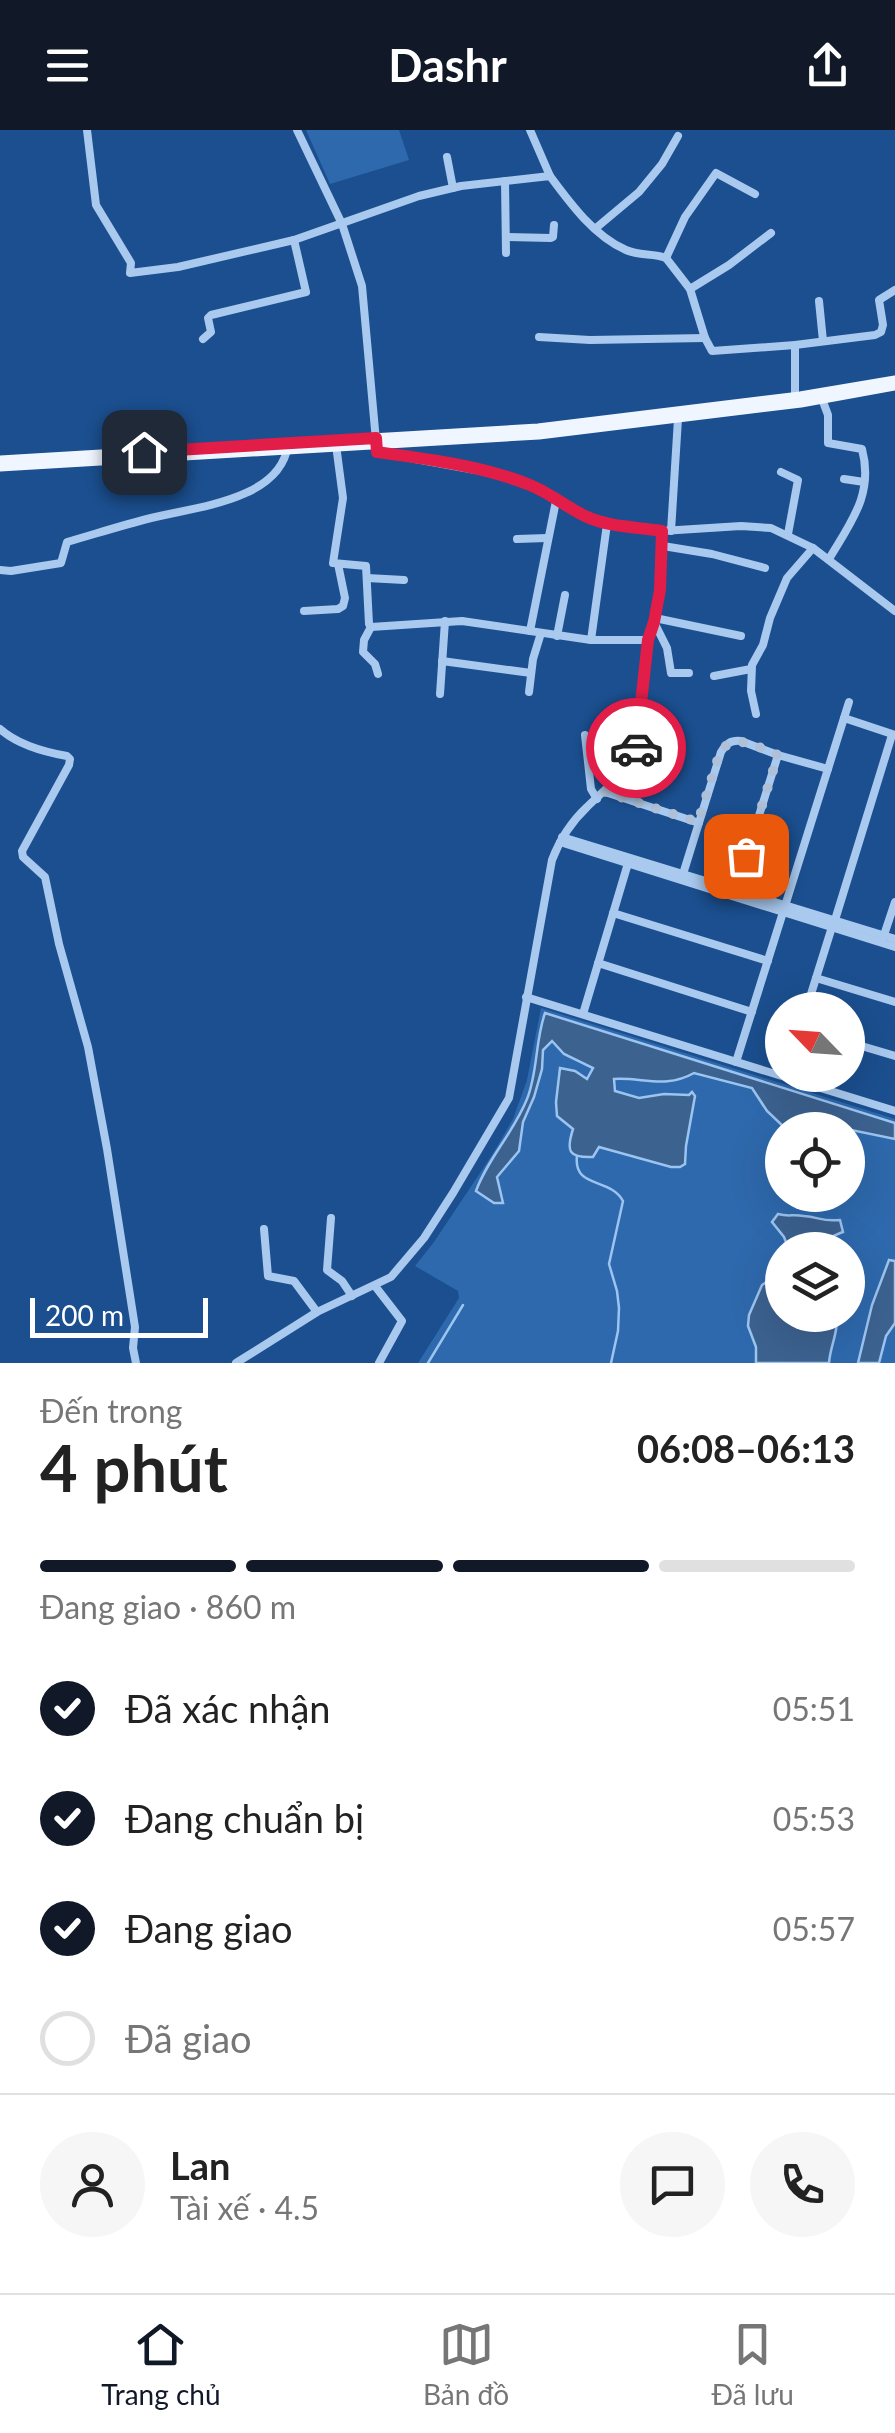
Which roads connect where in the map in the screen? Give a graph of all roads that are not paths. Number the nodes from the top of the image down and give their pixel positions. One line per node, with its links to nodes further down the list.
1 (88, 130): 15 (street)
2 (297, 130): 10 (street)
3 (530, 130): 6 (street)
4 (678, 136): 12 (street)
5 (447, 156): 8 (street)
6 (550, 176): 7 (street); 12 (street)
7 (505, 181): 8 (street); 14 (street)
8 (452, 188): 10 (street)
9 (755, 194): 17 (street)
10 (342, 224): 15 (street); 30 (street)
11 (554, 225): 14 (street)
12 (596, 228): 17 (street)
13 (771, 232): 18 (street)
14 (506, 237): 16 (street)
15 (294, 240): 23 (street)
16 (506, 253)
17 (666, 258): 18 (street)
18 (690, 289): 22 (street)
19 (895, 290): 24 (street)
20 (819, 301): 24 (street)
21 (539, 337): 22 (street)
22 (705, 338): 25 (street)
23 (203, 340)
24 (823, 341): 25 (street)
25 (795, 345): 27 (street)
26 (895, 383): 27 (main road); 28 (main road)
27 (796, 396): 30 (main road)
28 (822, 400): 29 (main road); 36 (street)
29 (678, 419): 30 (main road); 39 (street)
30 (376, 442): 31 (main road); 37 (street)
31 (336, 444): 32 (main road); 46 (street)
32 (288, 447): 33 (main road); 48 (street)
33 (0, 463)
34 (781, 472): 40 (street)
35 (844, 479): 36 (street)
36 (864, 482): 45 (street)
37 (556, 501): 38 (street); 41 (street)
38 (607, 524): 39 (street); 61 (street)
39 (667, 531): 40 (street); 43 (street)
40 (788, 534): 44 (street)
41 (547, 538): 42 (street); 57 (street)
42 (517, 539)
43 (663, 546): 47 (street); 54 (street)
44 (813, 548): 45 (street); 64 (street)
45 (829, 558): 53 (street)
46 (338, 564): 49 (street); 52 (street)
47 (765, 568)
48 (0, 570)
49 (367, 578): 50 (street); 56 (street)
50 (404, 580)
51 (565, 595): 59 (street)
52 (304, 611)
53 (895, 611)
54 (655, 620): 60 (street); 62 (street); 65 (street)
55 (445, 621): 56 (street); 57 (street); 63 (street)
56 (371, 628): 67 (street)
57 (530, 631): 58 (street)
58 (541, 633): 59 (street); 66 (street)
59 (557, 636): 61 (street)
60 (741, 636)
61 (592, 640): 62 (street)
62 (648, 640): 79 (street)
63 (442, 661): 66 (street); 70 (street)
64 (751, 669): 68 (street); 72 (street)
65 (690, 672)
66 (531, 673): 69 (street)
67 (378, 674)
68 (714, 676)
69 (529, 692)
70 (440, 694)
71 (849, 702): 73 (street)
72 (756, 714)
73 (844, 718): 76 (street); 78 (street)
74 (0, 729): 111 (street)
75 (585, 735): 79 (street)
76 (894, 735): 88 (street)
77 (778, 755): 78 (street); 80 (street); 84 (street)
78 (828, 769): 86 (street)
79 (601, 795): 80 (street); 81 (street)
80 (698, 822): 83 (street)
81 (561, 839): 82 (street); 96 (street)
82 (629, 860): 83 (street); 84 (street); 87 (street)
83 (683, 874): 84 (street)
84 (734, 893): 86 (street)
85 (895, 902): 89 (street)
86 (784, 908): 88 (street); 92 (street)
87 (613, 913): 92 (street); 93 (street)
88 (834, 923): 89 (street); 94 (street)
89 (883, 939): 90 (street); 91 (street)
90 (895, 939)
91 (895, 947)
92 (768, 961): 98 (street)
93 (598, 963): 98 (street); 99 (street)
94 (816, 978): 95 (street); 97 (street)
95 (812, 992)
96 (526, 997): 99 (street); 108 (street)
97 (895, 1002)
98 (752, 1012): 102 (street)
99 (583, 1014): 102 (street)
100 (865, 1047): 101 (street)
101 (895, 1056)
102 (736, 1062): 103 (street)
103 (765, 1070)
104 (836, 1092): 105 (street)
105 (895, 1111)
106 (331, 1218): 109 (street)
107 (264, 1229): 110 (street)
108 (376, 1286): 109 (street); 113 (street)
109 (352, 1296): 110 (street)
110 (317, 1312): 112 (street)
111 (136, 1363)
112 (236, 1363)
113 (378, 1363)

